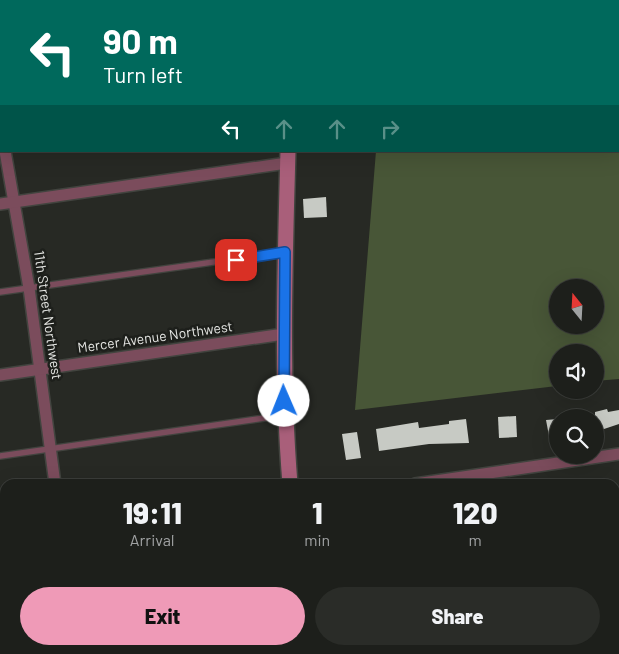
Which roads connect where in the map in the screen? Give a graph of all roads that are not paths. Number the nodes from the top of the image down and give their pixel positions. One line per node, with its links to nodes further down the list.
1 (5, 152): 3 (street, 11th Street Northwest)
2 (288, 157): 3 (street); 5 (main road)
3 (13, 202): 4 (street); 6 (street, 11th Street Northwest)
4 (0, 204)
5 (285, 252): 6 (lane); 8 (main road)
6 (30, 288): 7 (lane); 9 (street, 11th Street Northwest)
7 (0, 292)
8 (284, 334): 9 (street, Mercer Avenue Northwest); 11 (main road)
9 (41, 369): 10 (street, Mercer Avenue Northwest); 12 (street, 11th Street Northwest)
10 (0, 374)
11 (285, 415): 12 (lane); 16 (main road)
12 (52, 449): 14 (lane); 15 (street, 11th Street Northwest)
13 (619, 454): 17 (street)
14 (0, 456)
15 (55, 479)
16 (290, 479)
17 (449, 479)

